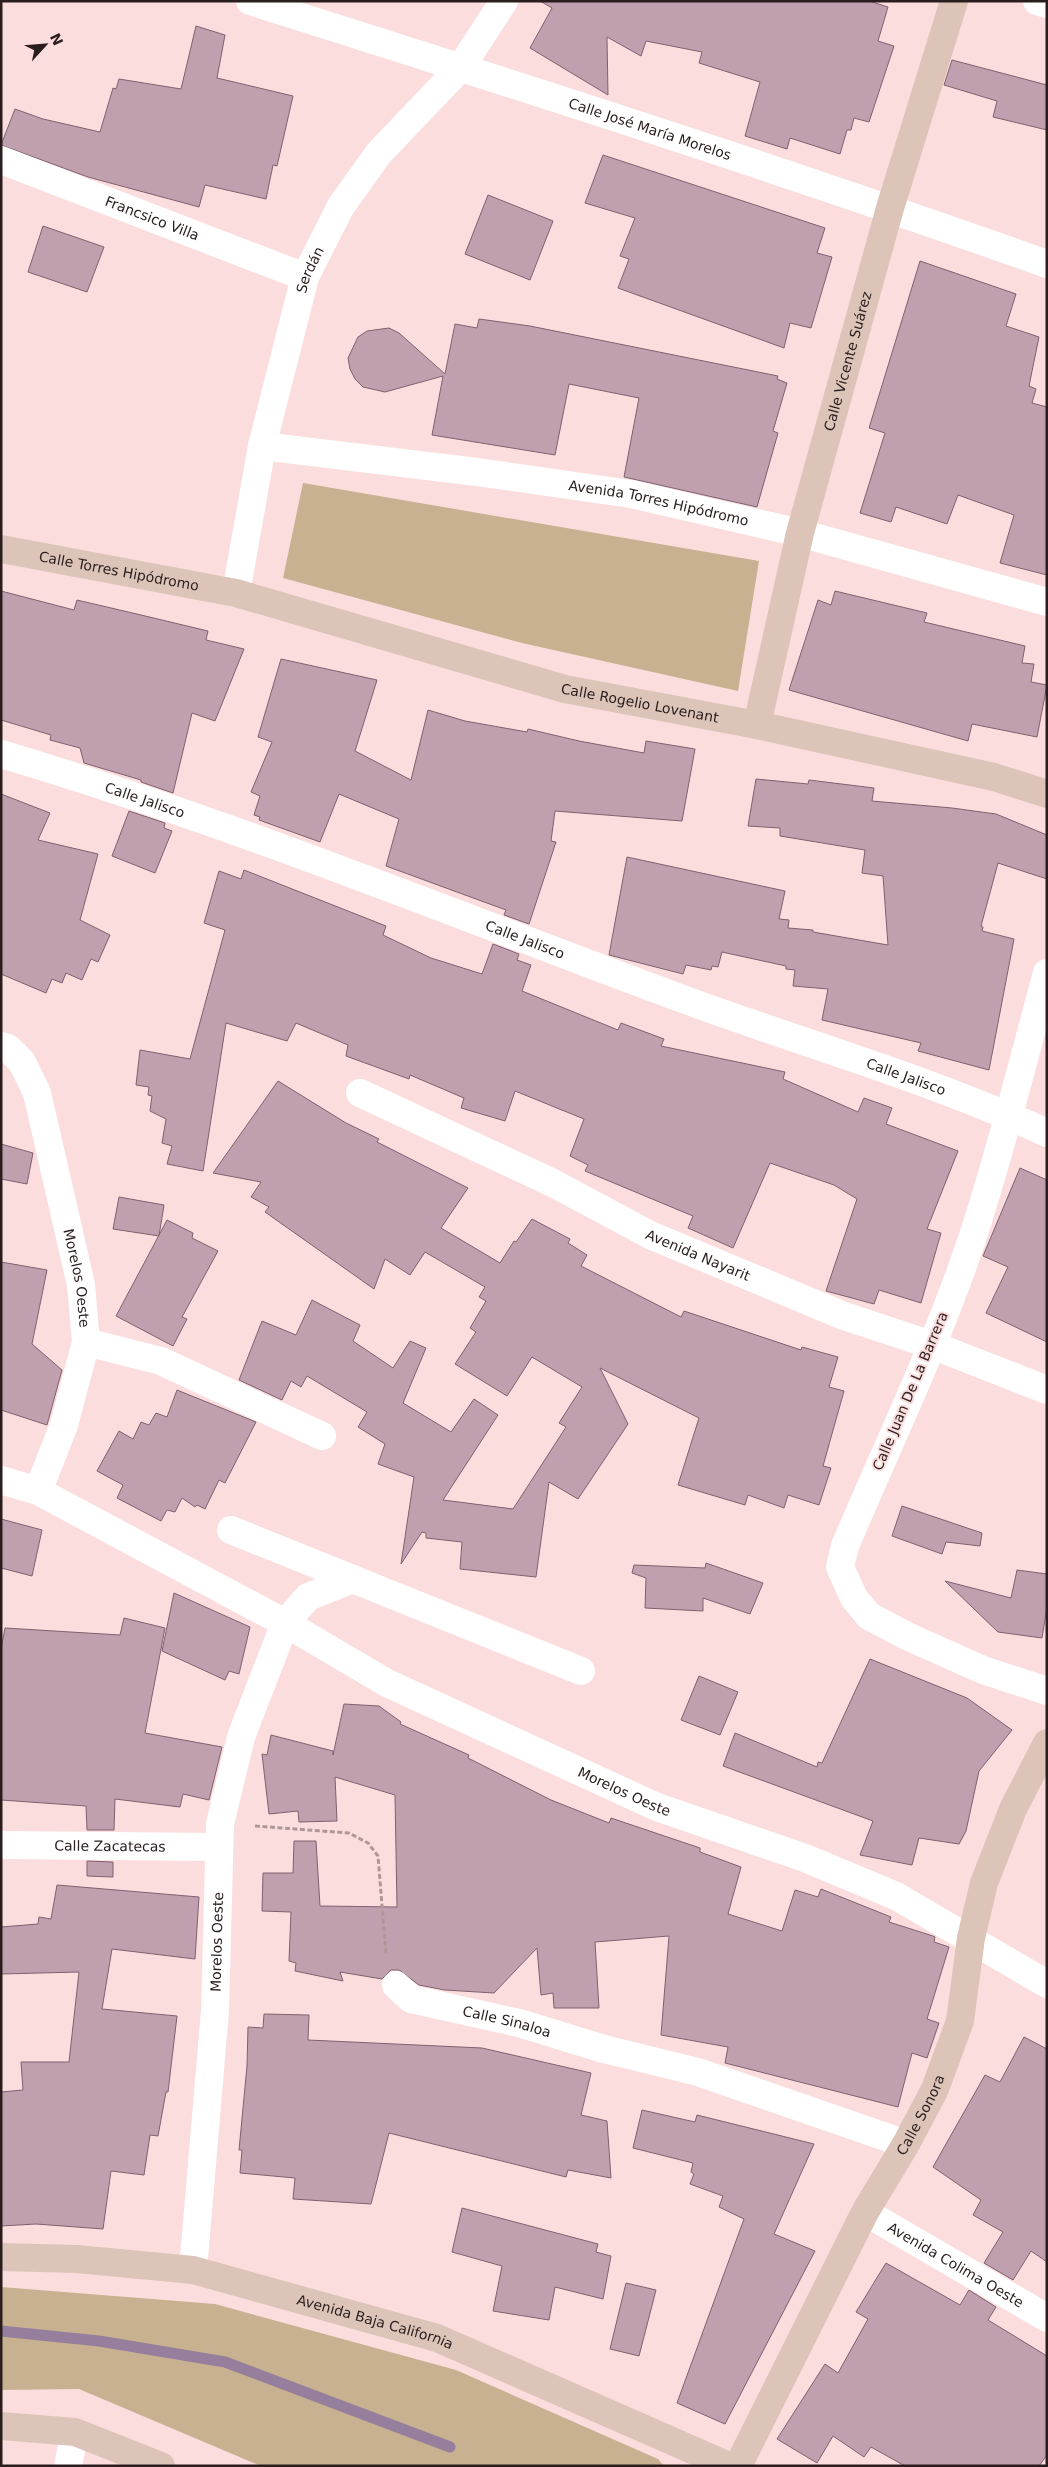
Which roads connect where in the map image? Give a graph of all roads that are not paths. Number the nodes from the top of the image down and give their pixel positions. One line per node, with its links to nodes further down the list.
1 (250, 1): 6 (street, Calle José María Morelos)
2 (504, 1): 6 (street, Serdán)
3 (954, 1): 8 (street, Calle Vicente Suárez)
4 (1037, 1): 5 (street)
5 (1047, 4)
6 (461, 67): 8 (street, Calle José María Morelos); 10 (street, Serdán)
7 (1, 160): 10 (street, Francsico Villa)
8 (890, 208): 9 (street, Calle José María Morelos); 12 (street, Calle Vicente Suárez)
9 (1047, 264)
10 (305, 277): 11 (street, Serdán)
11 (262, 446): 12 (street, Avenida Torres Hipódromo); 14 (street, Serdán)
12 (800, 533): 15 (street, Avenida Torres Hipódromo); 16 (street, Calle Vicente Suárez)
13 (1, 549): 14 (street, Calle Torres Hipódromo)
14 (236, 593): 16 (street, Calle Rogelio Lovenant)
15 (1047, 602)
16 (757, 725): 18 (street, Calle Rogelio Lovenant)
17 (1, 754): 22 (street, Calle Jalisco)
18 (1047, 794)
19 (1047, 973): 22 (street, Calle Juan De La Barrera)
20 (1, 1046): 24 (street, Morelos Oeste)
21 (360, 1093): 25 (street, Avenida Nayarit)
22 (1009, 1115): 23 (street, Calle Jalisco); 25 (street, Calle Juan De La Barrera)
23 (1047, 1133)
24 (86, 1342): 27 (street); 29 (street, Morelos Oeste)
25 (932, 1345): 26 (street, Avenida Nayarit); 34 (street, Calle Juan De La Barrera)
26 (1047, 1390)
27 (322, 1436)
28 (1, 1480): 29 (street, Morelos Oeste)
29 (38, 1491): 32 (street, Morelos Oeste)
30 (231, 1530): 31 (street)
31 (353, 1579): 32 (street); 33 (street)
32 (285, 1623): 36 (street, Morelos Oeste); 38 (street, Morelos Oeste)
33 (581, 1671)
34 (1047, 1691)
35 (1047, 1743): 38 (street, Calle Sonora)
36 (219, 1835): 37 (street, Calle Zacatecas); 44 (street, Morelos Oeste)
37 (1, 1846)
38 (972, 1938): 39 (street, Morelos Oeste); 41 (street, Calle Sonora)
39 (1047, 1984)
40 (396, 1985): 41 (street, Calle Sinaloa)
41 (906, 2144): 42 (street, Calle Sonora)
42 (865, 2212): 45 (street, Avenida Colima Oeste); 51 (street, Calle Sonora)
43 (1, 2257): 44 (street, Avenida Baja California)
44 (193, 2270): 50 (street, Avenida Baja California)
45 (1047, 2318)
46 (1, 2426): 47 (street)
47 (76, 2432): 48 (street); 49 (street)
48 (68, 2466)
49 (161, 2466)
50 (730, 2466)
51 (738, 2466)

